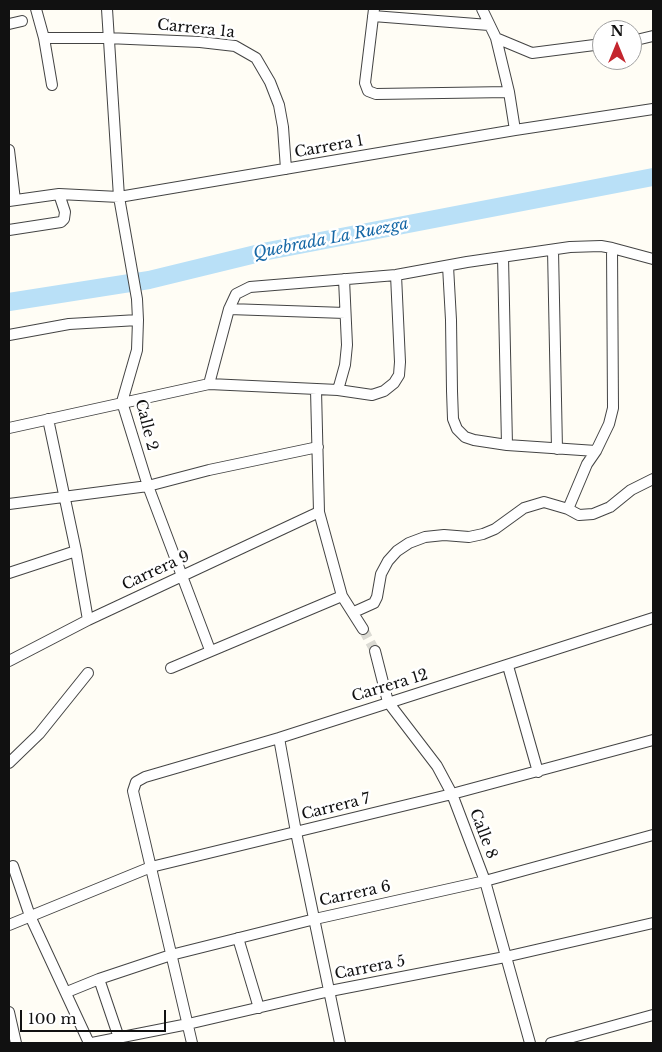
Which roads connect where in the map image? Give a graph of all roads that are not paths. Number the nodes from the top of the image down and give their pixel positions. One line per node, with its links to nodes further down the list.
1 (36, 9): 8 (street)
2 (107, 9): 9 (street, Calle 2)
3 (482, 9): 7 (street)
4 (373, 12): 7 (street); 13 (street)
5 (22, 21): 6 (street)
6 (9, 24)
7 (489, 25): 10 (street)
8 (44, 38): 9 (street, Carrera 1a); 12 (street)
9 (108, 38): 17 (street, Carrera 1a); 19 (street, Calle 2)
10 (496, 38): 11 (street); 13 (street)
11 (592, 45)
12 (52, 84)
13 (509, 92): 15 (street)
14 (653, 109): 15 (street, Carrera 1)
15 (514, 130): 17 (street, Carrera 1)
16 (9, 150): 20 (street)
17 (286, 169): 19 (street, Carrera 1)
18 (59, 194): 19 (street, Carrera 1); 20 (street, Carrera 1); 21 (street)
19 (119, 197): 31 (street, Calle 2)
20 (12, 200)
21 (9, 230)
22 (612, 248): 23 (street); 25 (street); 42 (street)
23 (554, 250): 24 (street); 41 (street)
24 (503, 257): 26 (street); 39 (street)
25 (653, 259)
26 (448, 266): 27 (street); 39 (street)
27 (396, 275): 28 (street); 35 (street)
28 (344, 280): 29 (street); 30 (street)
29 (229, 309): 30 (street); 33 (street)
30 (346, 313): 35 (street)
31 (138, 320): 32 (street); 36 (street, Calle 2)
32 (9, 335)
33 (209, 384): 34 (street); 36 (street)
34 (316, 390): 35 (street); 40 (street)
35 (338, 390)
36 (122, 402): 37 (street); 44 (street, Calle 2)
37 (48, 419): 38 (street); 45 (street)
38 (9, 428)
39 (507, 445): 41 (street)
40 (318, 447): 44 (street); 48 (street)
41 (557, 449): 42 (street)
42 (596, 451): 47 (street)
43 (653, 479): 47 (street)
44 (148, 486): 45 (street); 51 (street, Calle 2)
45 (63, 496): 46 (street); 49 (street)
46 (9, 504)
47 (568, 509): 53 (street)
48 (319, 512): 51 (street, Carrera 9); 52 (street)
49 (76, 552): 50 (street); 55 (street)
50 (9, 573)
51 (181, 575): 55 (street, Carrera 9); 57 (street, Calle 2)
52 (342, 596): 53 (street); 57 (street)
53 (354, 612): 56 (street)
54 (653, 618): 60 (street, Carrera 12)
55 (88, 620): 59 (street, Carrera 9)
56 (363, 629)
57 (210, 650): 61 (street)
58 (375, 651): 63 (street, Calle 8)
59 (9, 661)
60 (508, 666): 63 (street, Carrera 12); 67 (street)
61 (171, 668)
62 (88, 673): 66 (street)
63 (388, 702): 64 (street, Carrera 12); 68 (street, Calle 8)
64 (279, 738): 69 (street); 72 (street, Carrera 12)
65 (653, 740): 67 (street, Carrera 7)
66 (9, 763)
67 (538, 772): 68 (street, Carrera 7)
68 (452, 794): 69 (street, Carrera 7); 73 (street, Calle 8)
69 (296, 832): 72 (street, Carrera 7); 75 (street)
70 (653, 835): 73 (street, Carrera 6)
71 (13, 866): 74 (street)
72 (151, 867): 74 (street, Carrera 7); 79 (street)
73 (485, 881): 75 (street, Carrera 6); 80 (street, Calle 8)
74 (30, 916): 77 (street); 83 (street)
75 (315, 919): 78 (street, Carrera 6); 82 (street)
76 (653, 923): 80 (street, Carrera 5)
77 (9, 925)
78 (238, 938): 79 (street, Carrera 6); 84 (street)
79 (171, 955): 81 (street, Carrera 6); 87 (street)
80 (505, 957): 82 (street, Carrera 5); 93 (street, Calle 8)
81 (99, 979): 83 (street, Carrera 6); 88 (street)
82 (330, 991): 84 (street, Carrera 5); 92 (street)
83 (67, 992): 90 (street)
84 (258, 1008): 87 (street, Carrera 5)
85 (9, 1012): 89 (street)
86 (653, 1015): 94 (street)
87 (188, 1024): 88 (street, Carrera 5); 91 (street)
88 (119, 1038): 90 (street, Carrera 5)
89 (16, 1043)
90 (91, 1043)
91 (192, 1043)
92 (340, 1043)
93 (530, 1043)
94 (551, 1043)

